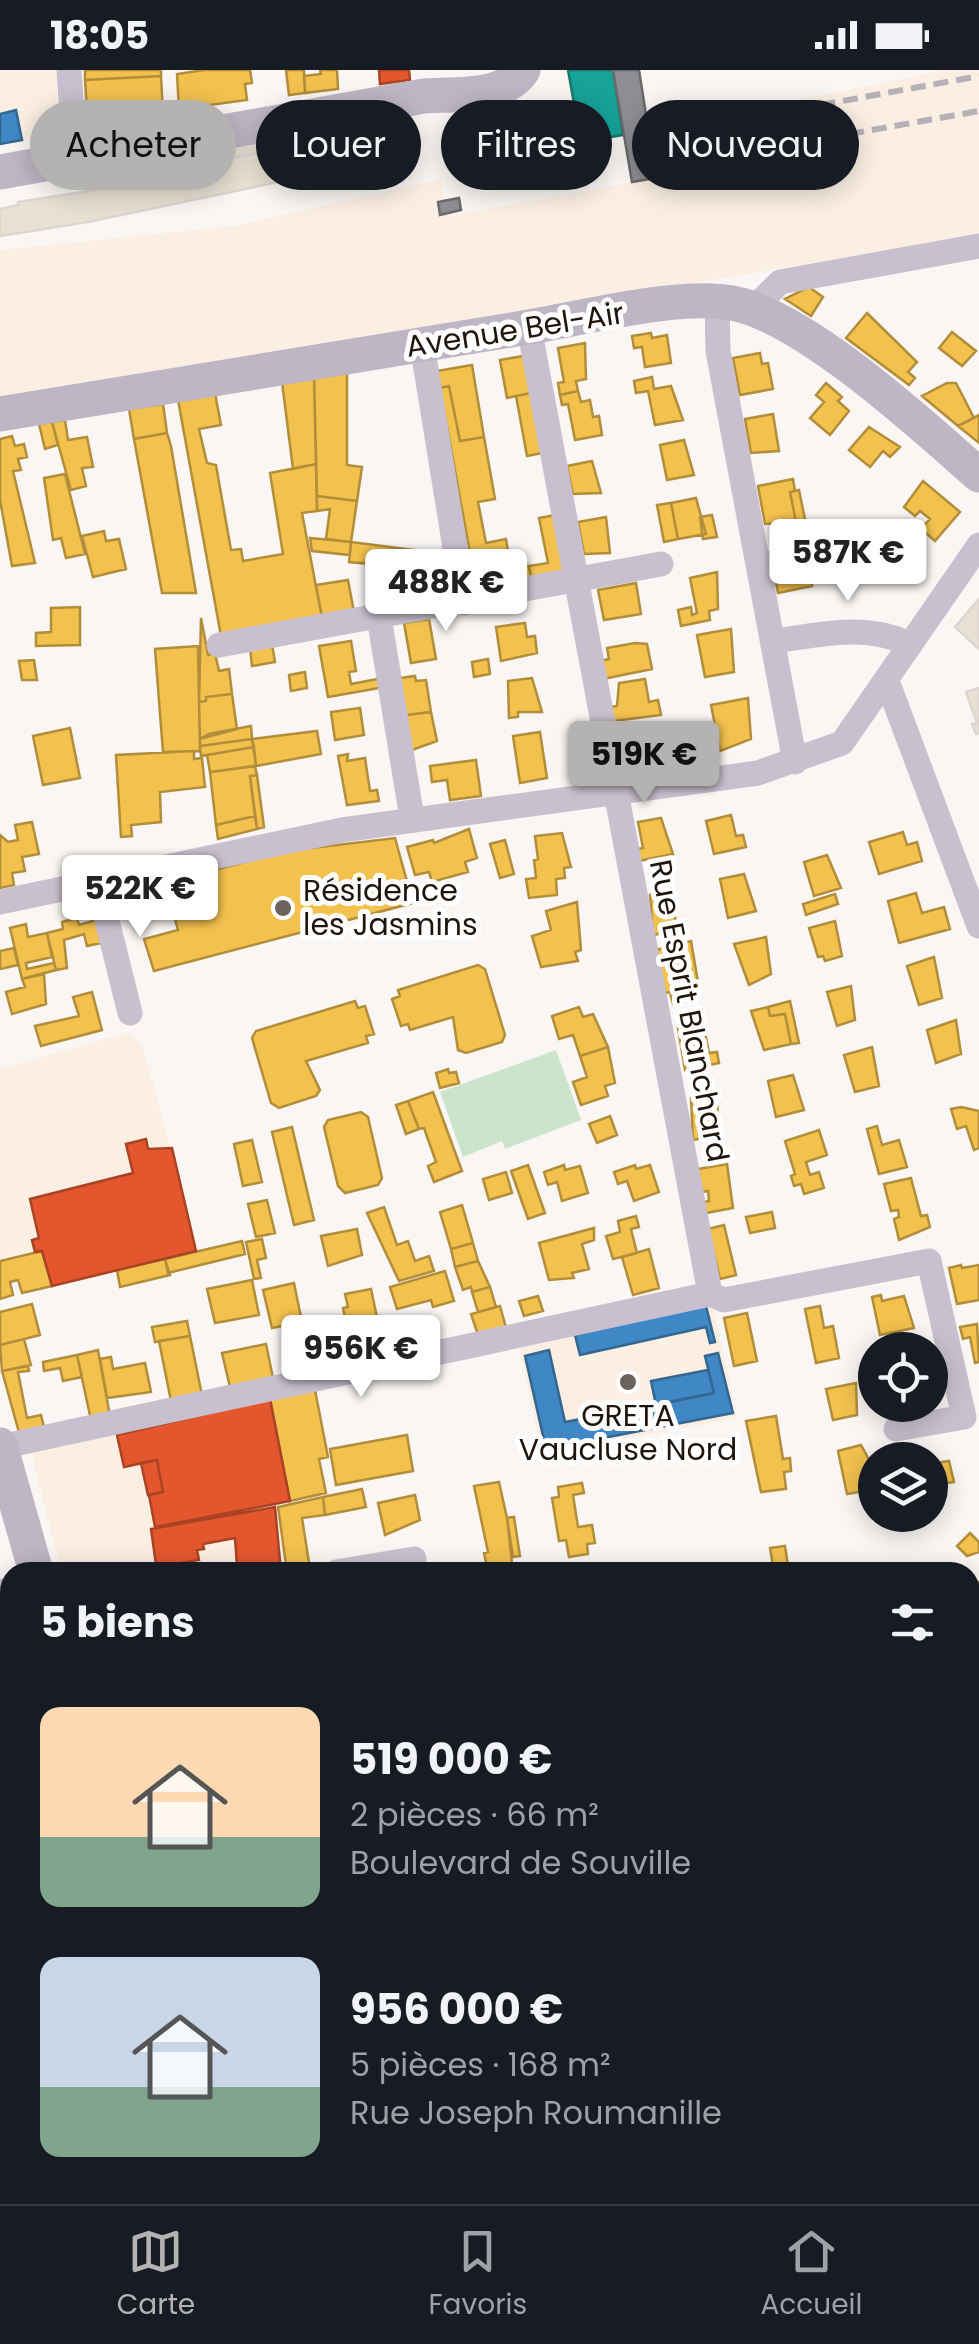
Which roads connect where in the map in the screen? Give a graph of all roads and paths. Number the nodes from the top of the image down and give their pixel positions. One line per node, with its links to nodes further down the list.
1 (69, 70): 3 (street)
2 (523, 70): 4 (street)
3 (71, 100)
4 (236, 130)
5 (30, 167): 6 (street)
6 (0, 172)
7 (979, 246): 9 (street)
8 (717, 302): 9 (street, Avenue Bel-Air); 10 (street, Avenue Bel-Air); 19 (street)
9 (752, 310): 13 (street, Avenue Bel-Air)
10 (529, 327): 11 (street, Avenue Bel-Air); 16 (street, Rue Esprit Blanchard)
11 (422, 344): 12 (street, Avenue Bel-Air); 17 (street)
12 (0, 414)
13 (979, 475)
14 (979, 546): 20 (street)
15 (661, 564): 16 (street)
16 (575, 582): 17 (street); 24 (street, Rue Esprit Blanchard)
17 (464, 603): 18 (street)
18 (379, 617): 21 (street); 25 (street)
19 (774, 641): 20 (street); 23 (street)
20 (910, 644): 22 (street)
21 (219, 645)
22 (887, 681): 23 (street); 28 (street)
23 (796, 762): 24 (street)
24 (616, 794): 25 (street); 30 (street, Rue Esprit Blanchard)
25 (412, 818): 26 (street)
26 (97, 880): 27 (street); 29 (street)
27 (0, 902)
28 (979, 926)
29 (130, 1013)
30 (710, 1294): 31 (street); 32 (street)
31 (896, 1429)
32 (0, 1446): 34 (street)
33 (414, 1559): 35 (street)
34 (33, 1562)
35 (396, 1562)

